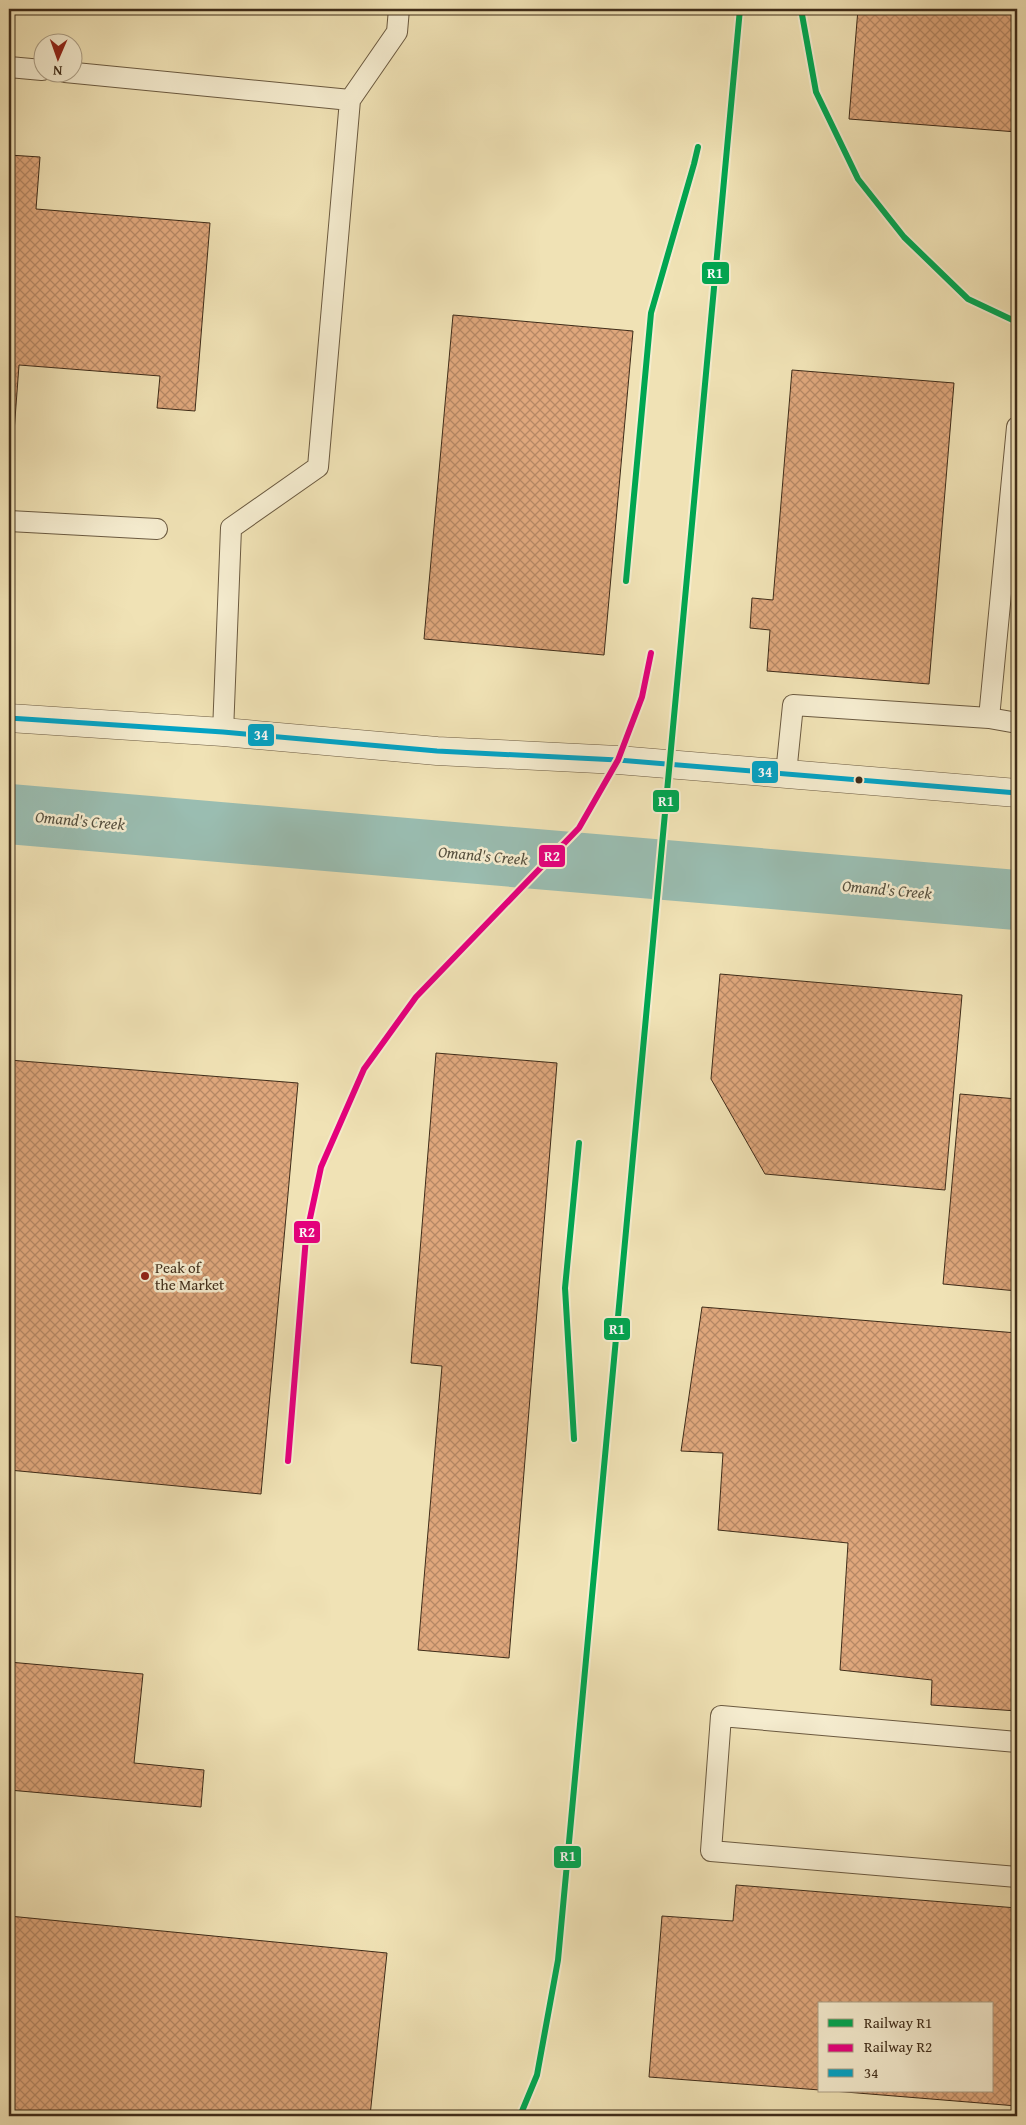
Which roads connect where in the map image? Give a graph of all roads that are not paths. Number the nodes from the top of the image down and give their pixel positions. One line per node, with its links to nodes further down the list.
1 (399, 9): 5 (lane)
2 (9, 67): 3 (lane)
3 (32, 69)
4 (82, 74): 5 (lane)
5 (350, 100): 12 (lane)
6 (1017, 427): 10 (lane)
7 (9, 521): 8 (lane)
8 (157, 530)
9 (9, 718): 12 (street)
10 (989, 718): 11 (lane); 13 (lane)
11 (1017, 723)
12 (223, 732): 13 (street)
13 (786, 774): 14 (street)
14 (1017, 793)
15 (1017, 1742): 16 (lane)
16 (1017, 1877)

